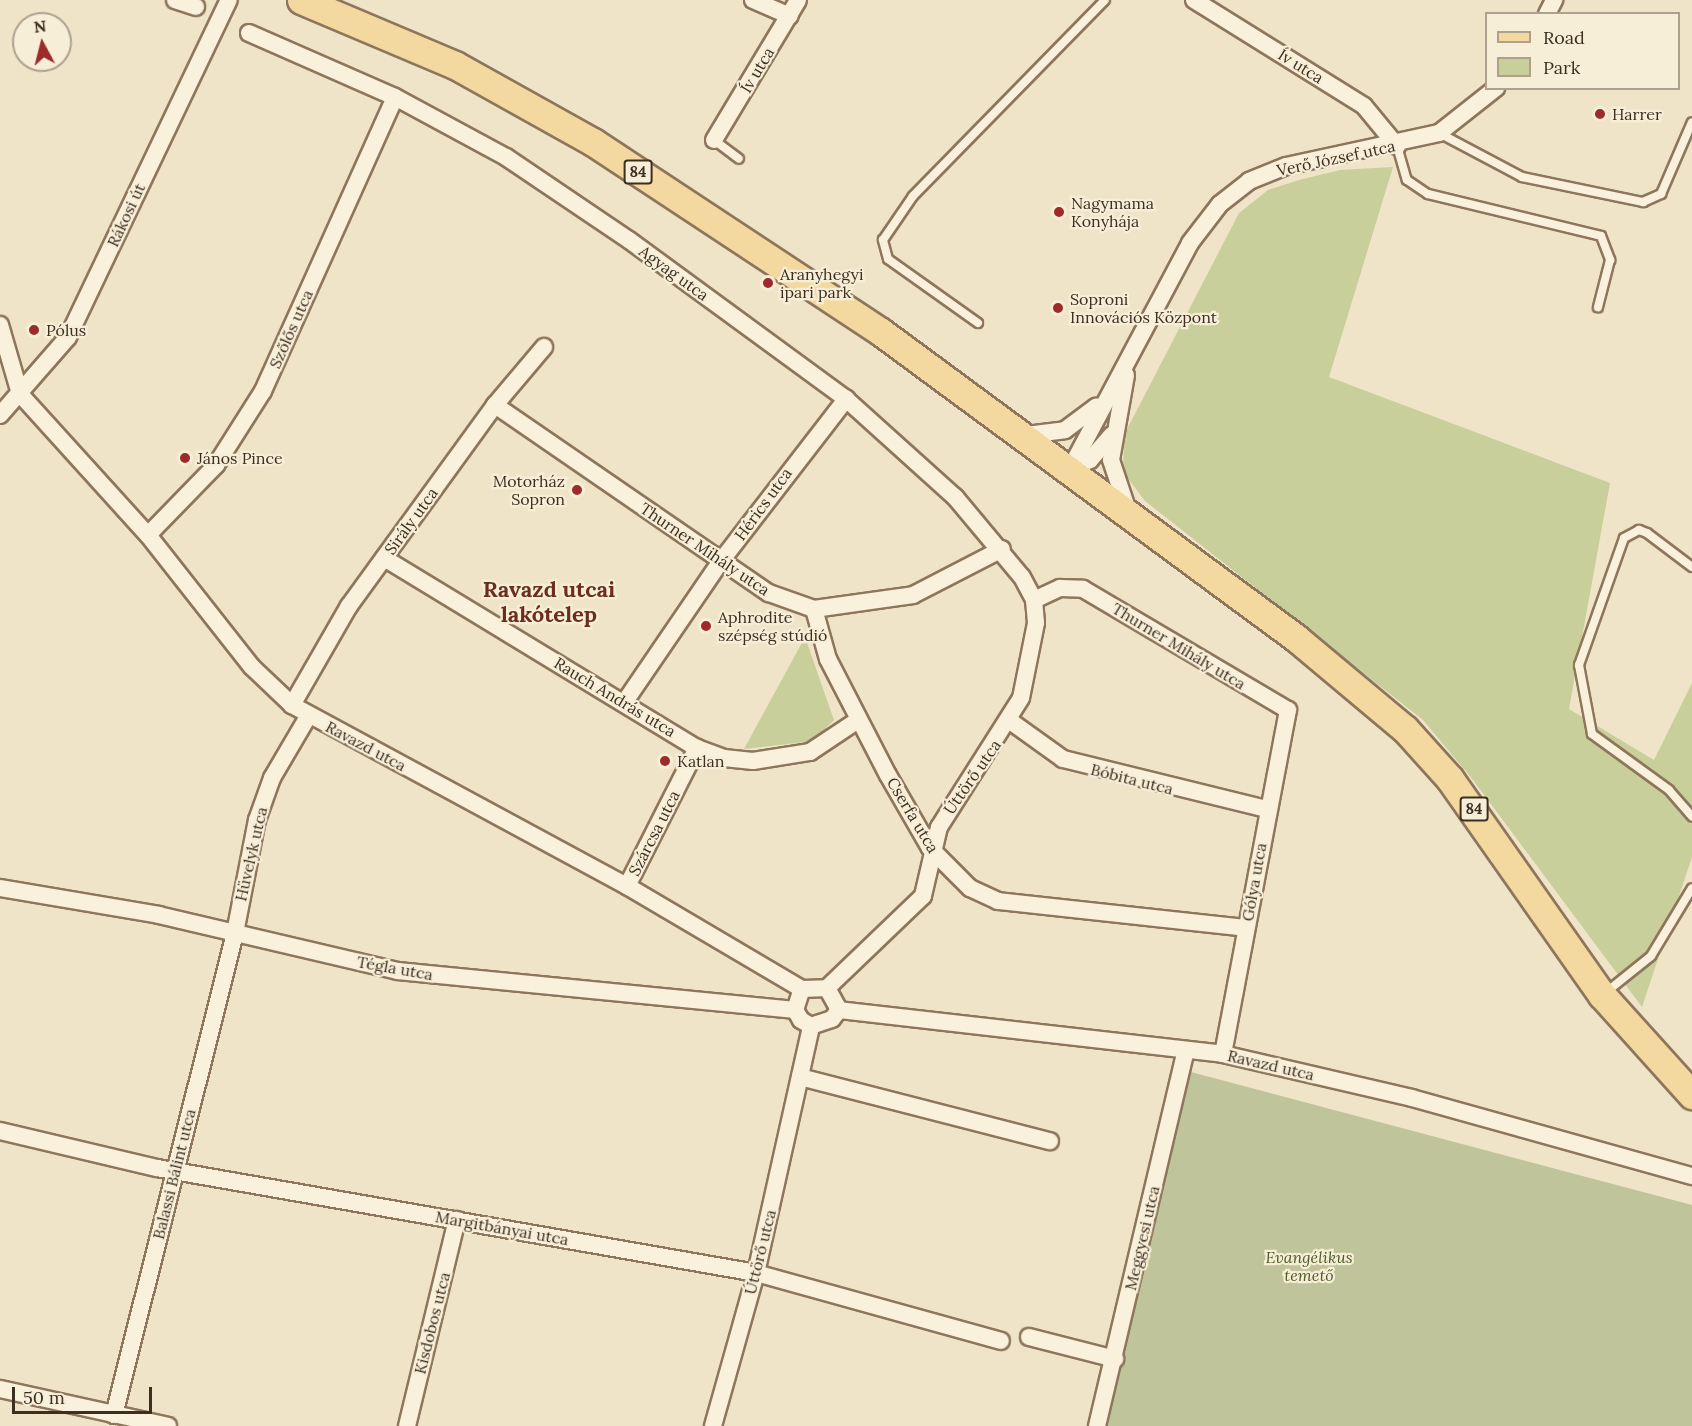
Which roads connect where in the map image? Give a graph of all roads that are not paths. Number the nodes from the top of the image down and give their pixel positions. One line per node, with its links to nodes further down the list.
1 (175, 0): 8 (street)
2 (229, 0): 23 (street, Rákosi út)
3 (301, 0): 27 (main road, 84)
4 (753, 0): 9 (street)
5 (798, 0): 9 (street, Ív utca)
6 (1105, 0): 19 (lane)
7 (1194, 0): 16 (street, Ív utca)
8 (196, 7)
9 (790, 16): 15 (street, Ív utca)
10 (249, 33): 12 (street, Agyag utca)
11 (1494, 90): 14 (street, Verő József utca)
12 (395, 97): 24 (street, Agyag utca); 31 (street, Szőlős utca)
13 (1692, 122): 14 (lane)
14 (1439, 133): 16 (street, Verő József utca)
15 (714, 140): 17 (lane)
16 (1396, 146): 18 (lane); 22 (street, Verő József utca)
17 (739, 159)
18 (1598, 307)
19 (978, 323)
20 (0, 325): 23 (street)
21 (544, 347): 25 (street, Sirály utca)
22 (1129, 360): 27 (street); 28 (street); 29 (street, Verő József utca)
23 (20, 394): 26 (street, Rákosi út); 31 (street, Ravazd utca)
24 (846, 399): 32 (street, Agyag utca); 34 (street, Hérics utca)
25 (495, 405): 33 (street, Sirály utca); 34 (street, Thurner Mihály utca)
26 (0, 415)
27 (1026, 435): 29 (main road, 84)
28 (1112, 435): 29 (street); 30 (street)
29 (1070, 469): 30 (main road, 84)
30 (1127, 508): 55 (main road, 84)
31 (148, 536): 39 (street, Ravazd utca)
32 (1002, 549): 36 (street, Agyag utca); 37 (street, Thurner Mihály utca)
33 (384, 558): 38 (street, Rauch András utca); 39 (street, Sirály utca)
34 (721, 561): 37 (street, Thurner Mihály utca); 38 (street, Hérics utca)
35 (1692, 567): 46 (lane)
36 (1034, 600): 40 (street, Thurner Mihály utca); 43 (street, Úttörő utca)
37 (814, 609): 42 (street, Cserfa utca)
38 (624, 703): 44 (street, Rauch András utca)
39 (292, 705): 41 (street, Ravazd utca)
40 (1288, 710): 45 (street, Gólya utca)
41 (309, 715): 48 (street, Ravazd utca); 52 (street, Hüvelyk utca)
42 (858, 720): 44 (street, Rauch András utca); 47 (street, Cserfa utca)
43 (1010, 721): 45 (street, Bóbita utca); 47 (street, Úttörő utca)
44 (697, 748): 48 (street, Szárcsa utca)
45 (1267, 809): 51 (street, Gólya utca)
46 (1692, 816)
47 (930, 848): 51 (street, Cserfa utca); 53 (street, Úttörő utca)
48 (627, 886): 54 (street, Ravazd utca)
49 (0, 888): 52 (street, Tégla utca)
50 (1692, 888): 55 (lane)
51 (1245, 928): 60 (street, Gólya utca)
52 (235, 933): 56 (street, Tégla utca); 65 (street, Balassi Bálint utca)
53 (827, 988): 54 (street); 57 (street)
54 (802, 989): 56 (street)
55 (1602, 995): 62 (main road, 84)
56 (795, 1010): 58 (street)
57 (838, 1010): 58 (street); 59 (street, Ravazd utca)
58 (811, 1026): 61 (street, Úttörő utca)
59 (1186, 1050): 60 (street, Ravazd utca); 71 (street, Meggyesi utca)
60 (1223, 1054): 66 (street, Ravazd utca)
61 (800, 1077): 64 (street); 68 (street, Úttörő utca)
62 (1692, 1095)
63 (0, 1131): 65 (street, Margitbányai utca)
64 (1050, 1141)
65 (175, 1171): 67 (street, Margitbányai utca); 73 (street, Balassi Bálint utca)
66 (1692, 1176)
67 (457, 1220): 68 (street, Margitbányai utca); 75 (street, Kisdobos utca)
68 (756, 1273): 70 (street, Margitbányai utca); 76 (street, Úttörő utca)
69 (1029, 1337): 71 (street)
70 (1001, 1341)
71 (1114, 1359): 77 (street, Meggyesi utca)
72 (0, 1389): 73 (street)
73 (114, 1415): 74 (street)
74 (168, 1426)
75 (407, 1426)
76 (713, 1426)
77 (1097, 1426)

